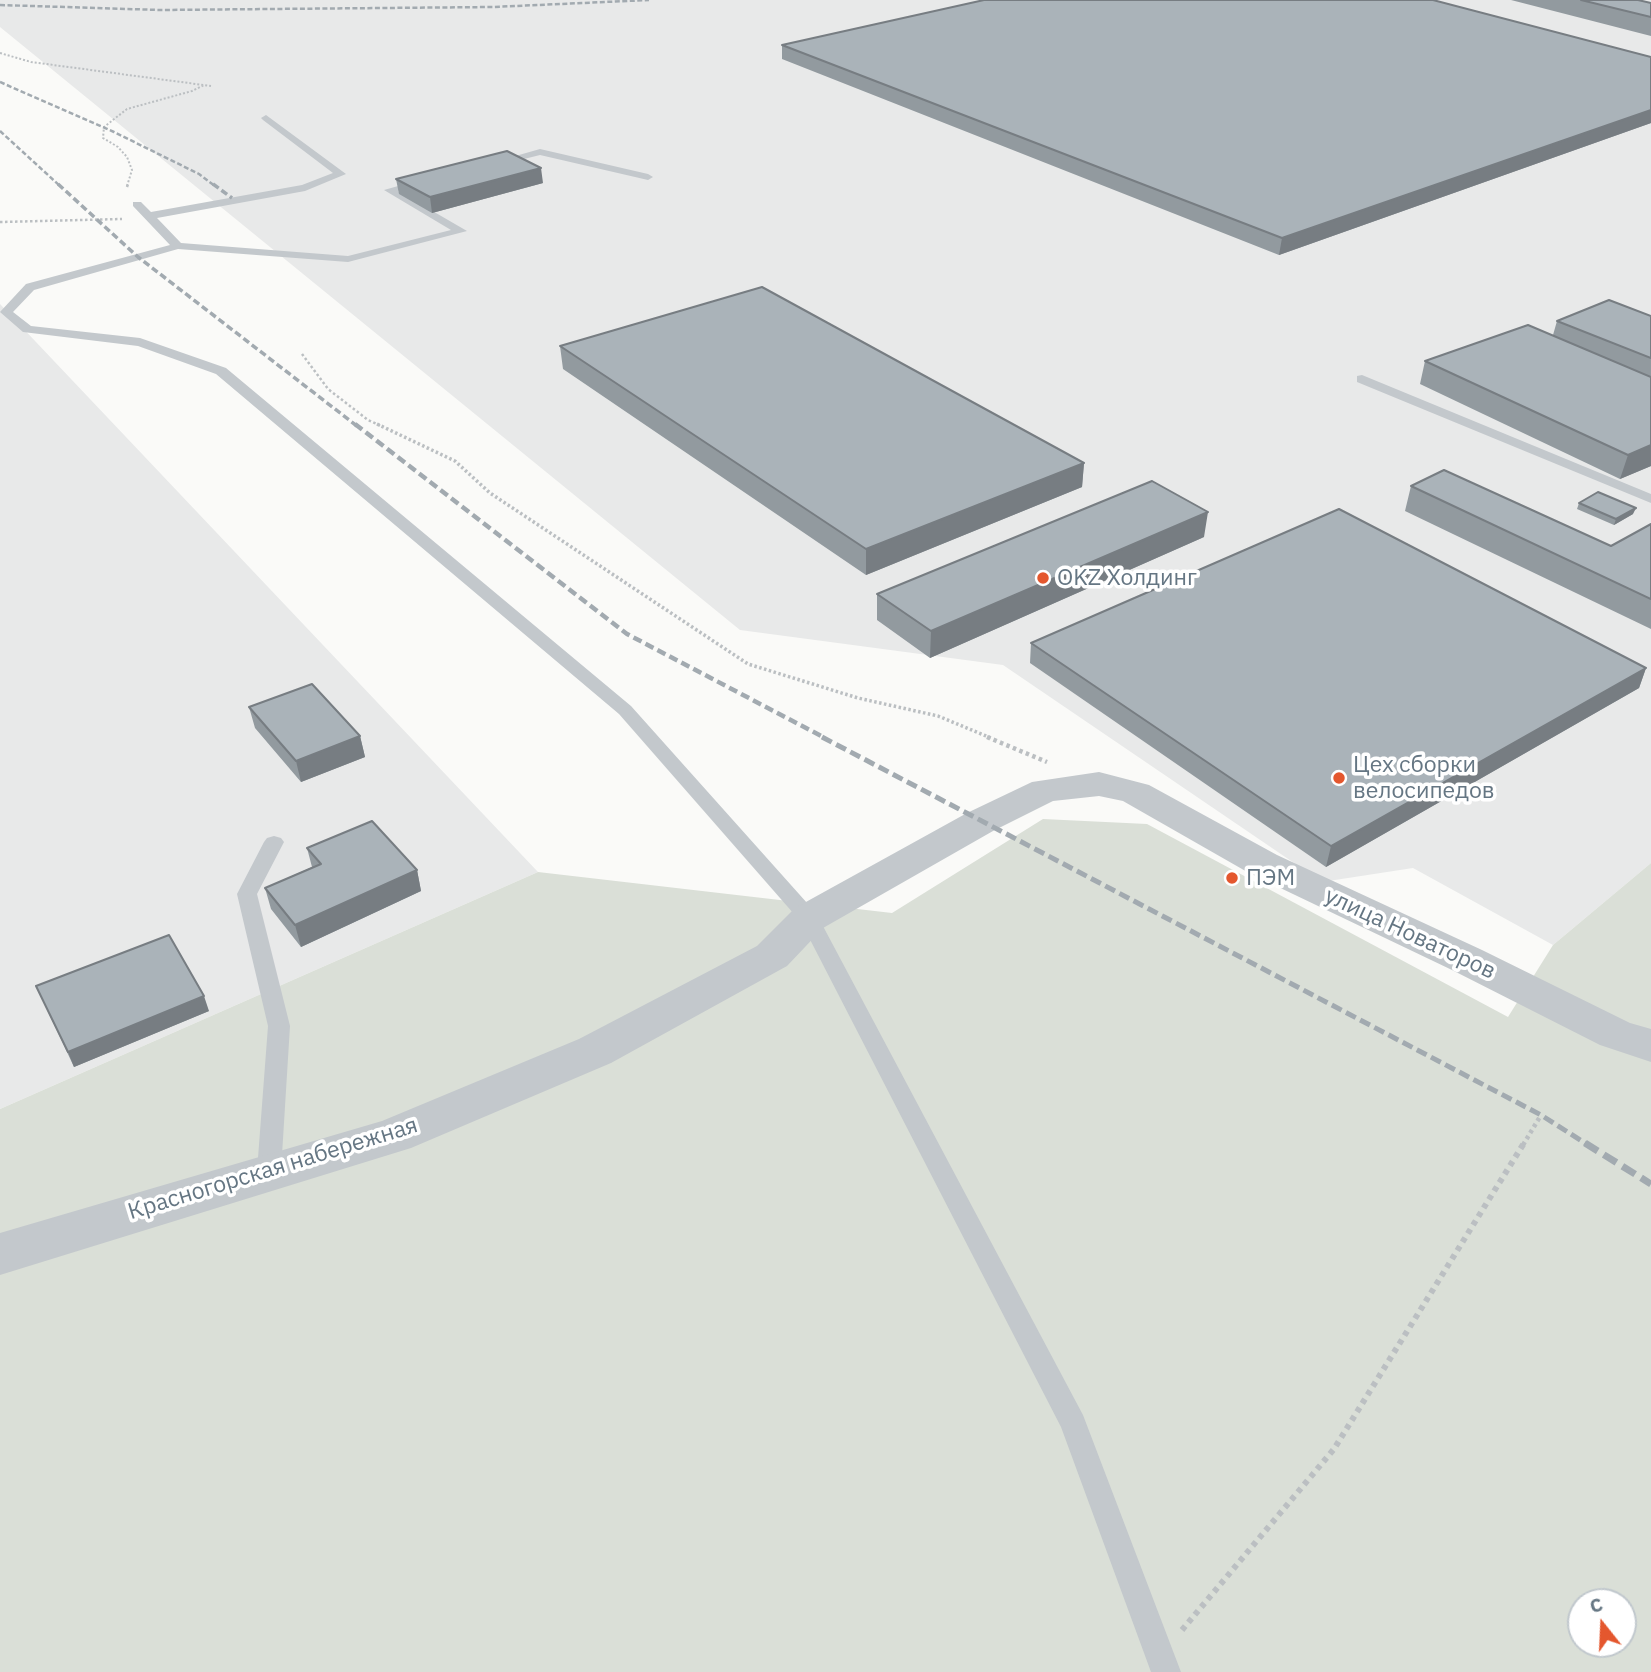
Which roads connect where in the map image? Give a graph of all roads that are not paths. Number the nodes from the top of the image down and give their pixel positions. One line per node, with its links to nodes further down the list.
1 (266, 118): 6 (lane)
2 (490, 165): 3 (lane)
3 (649, 177)
4 (439, 178): 7 (lane)
5 (137, 204): 6 (lane)
6 (149, 216): 7 (lane)
7 (178, 246): 12 (lane)
8 (1362, 379): 9 (lane)
9 (1651, 499)
10 (1117, 789): 12 (street, Краcногорская набережная); 13 (street, улица Новаторов)
11 (274, 842): 14 (lane)
12 (809, 918): 14 (street, Краcногорская набережная); 16 (lane)
13 (1651, 1046)
14 (270, 1171): 15 (street, Краcногорская набережная)
15 (0, 1254)
16 (1166, 1672)

